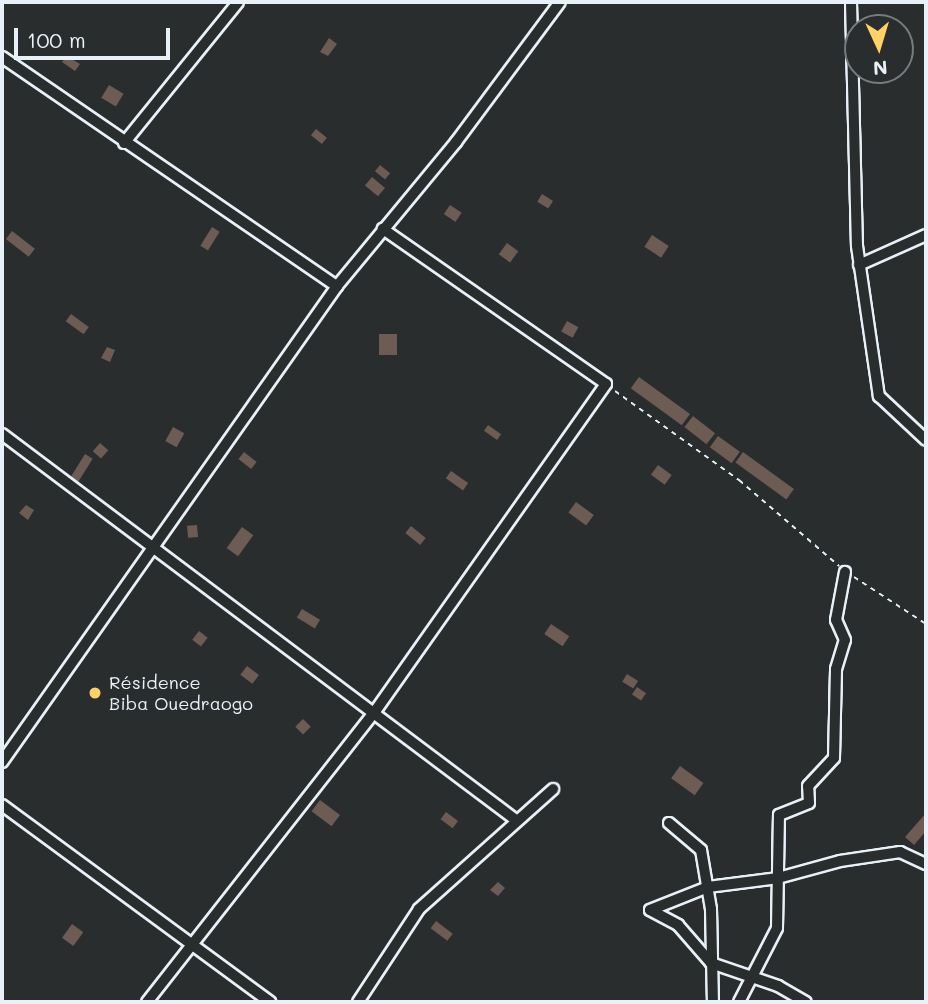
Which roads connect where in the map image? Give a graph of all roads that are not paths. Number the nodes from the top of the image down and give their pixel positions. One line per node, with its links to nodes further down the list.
1 (238, 2): 5 (street)
2 (560, 2): 6 (street)
3 (851, 2): 8 (street)
4 (2, 57): 5 (street)
5 (124, 143): 9 (street)
6 (383, 229): 9 (street); 14 (street)
7 (926, 235): 8 (street)
8 (859, 265): 11 (street)
9 (337, 286): 12 (street)
10 (2, 434): 12 (street)
11 (926, 440)
12 (156, 546): 14 (street); 15 (street)
13 (845, 572): 21 (street)
14 (376, 710): 18 (street); 23 (street)
15 (2, 762)
16 (553, 789): 18 (street)
17 (2, 805): 23 (street)
18 (516, 820): 28 (street)
19 (669, 823): 22 (street)
20 (926, 864): 21 (street)
21 (778, 878): 22 (street); 25 (street)
22 (708, 887): 24 (street); 24 (street)
23 (190, 942): 26 (street); 27 (street)
24 (711, 963): 25 (street); 29 (street)
25 (753, 979): 30 (street); 31 (street)
26 (147, 1002)
27 (270, 1002)
28 (358, 1002)
29 (713, 1002)
30 (739, 1002)
31 (806, 1002)

